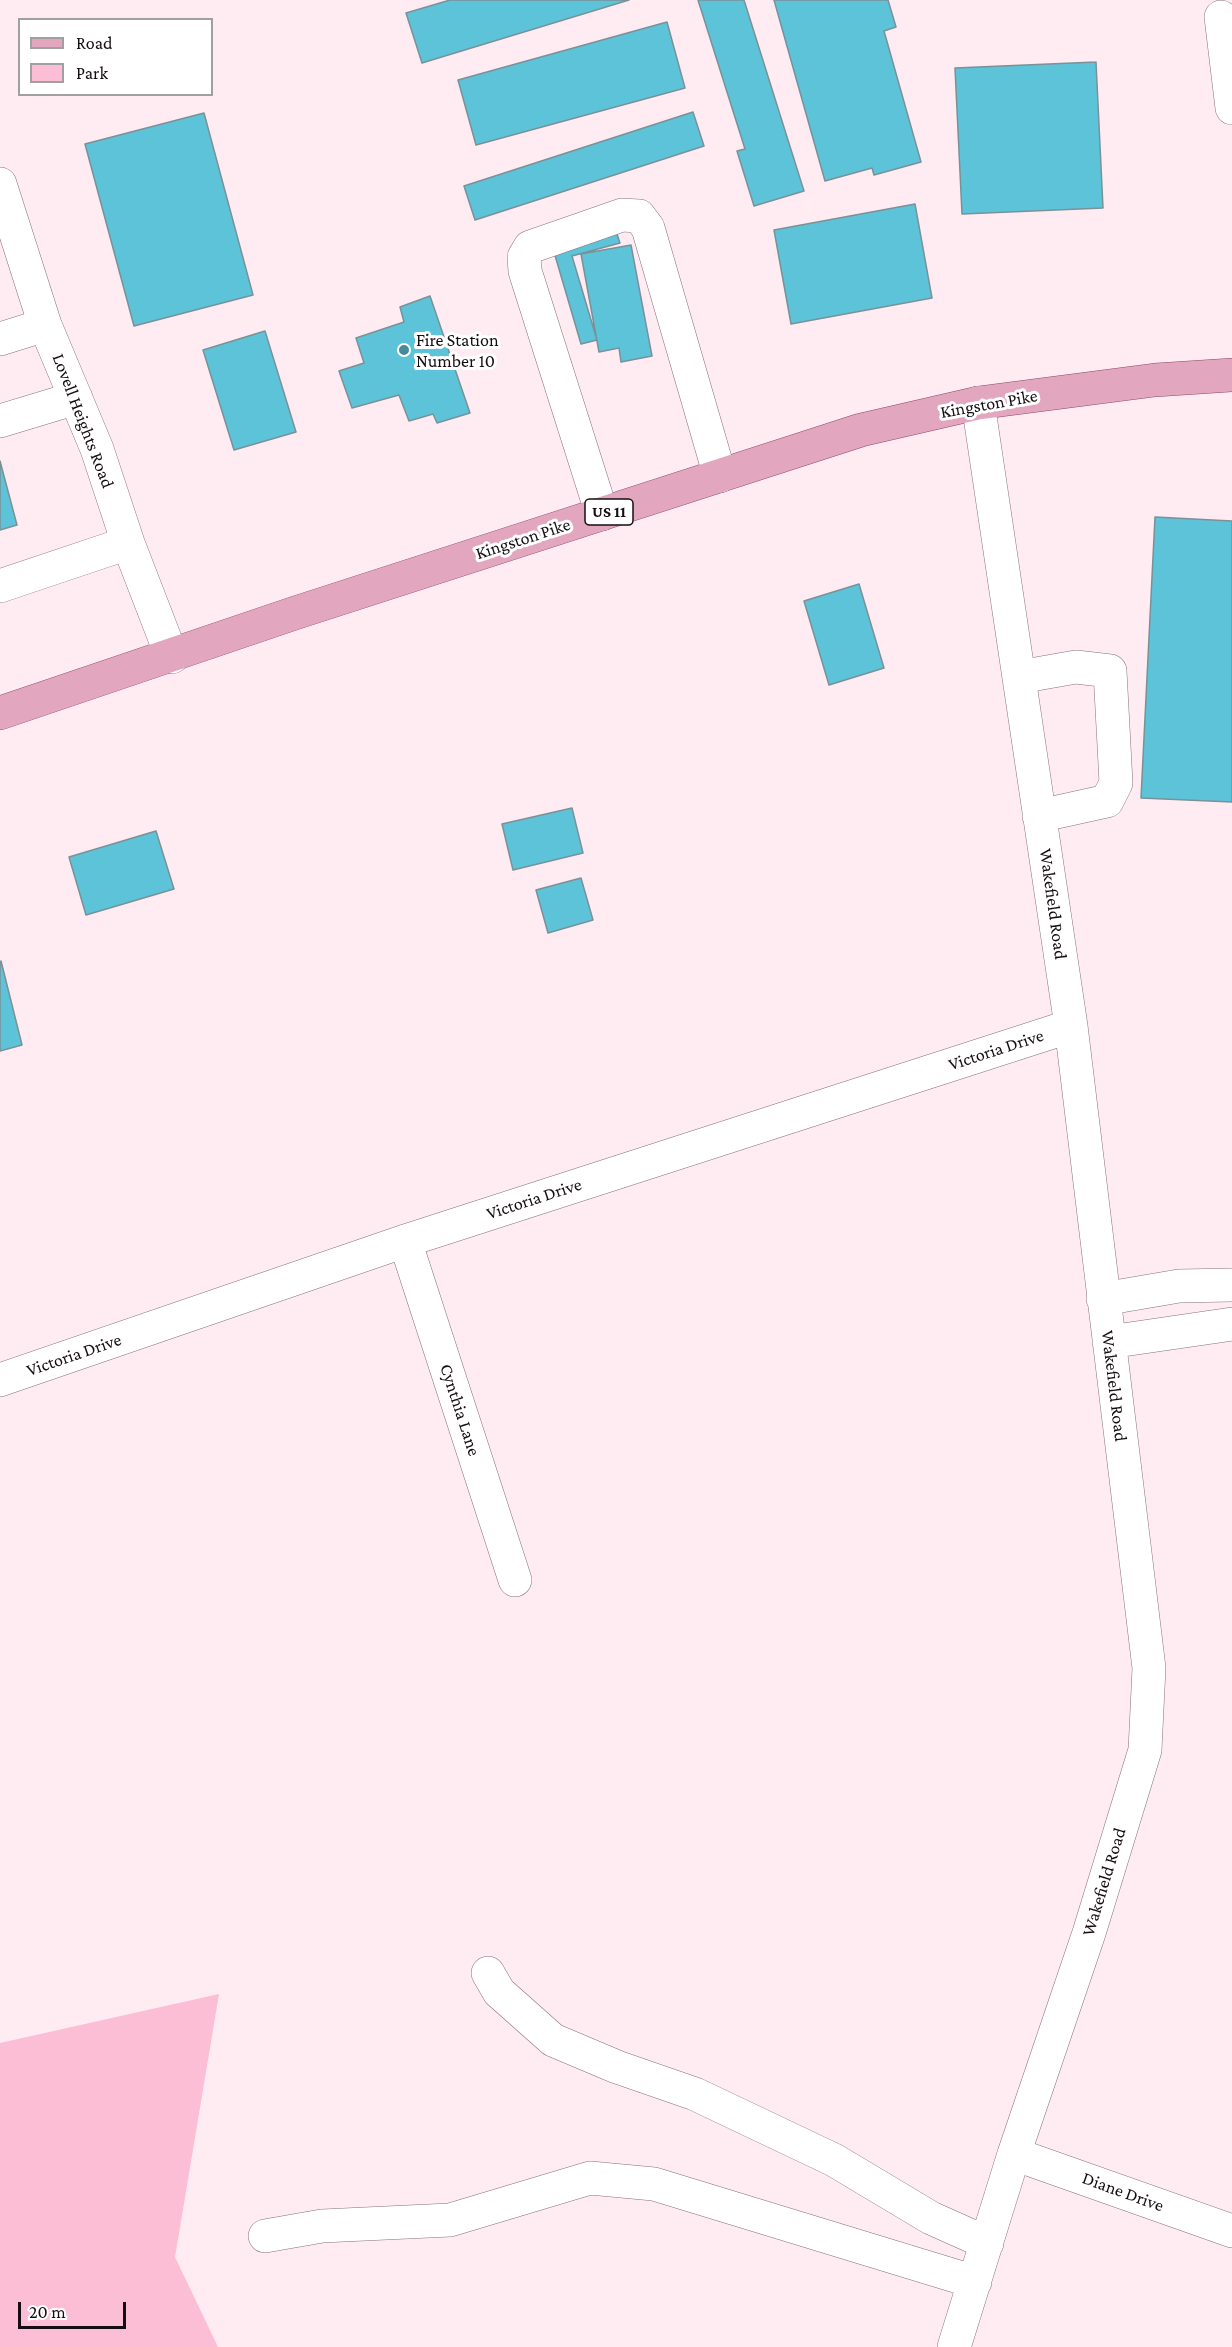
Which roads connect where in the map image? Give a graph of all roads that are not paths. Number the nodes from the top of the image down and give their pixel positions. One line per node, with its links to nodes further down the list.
1 (1221, 17): 2 (street)
2 (1232, 108)
3 (0, 184): 4 (street, Lovell Heights Road)
4 (45, 325): 5 (street); 7 (street, Lovell Heights Road)
5 (0, 339)
6 (1232, 375): 8 (main road, Kingston Pike / US 11)
7 (76, 398): 9 (street); 12 (street, Lovell Heights Road)
8 (978, 403): 10 (main road, Kingston Pike / US 11); 15 (street, Wakefield Road)
9 (0, 421)
10 (720, 476): 11 (main road, Kingston Pike / US 11); 11 (street)
11 (602, 514): 14 (main road, Kingston Pike / US 11)
12 (128, 543): 13 (street); 14 (street, Lovell Heights Road)
13 (0, 586)
14 (172, 657): 16 (main road, Kingston Pike / US 11)
15 (1019, 677): 17 (street, Wakefield Road); 17 (street)
16 (0, 713)
17 (1040, 816): 18 (street, Wakefield Road)
18 (1071, 1026): 19 (street, Victoria Drive); 21 (street, Wakefield Road)
19 (405, 1241): 24 (street, Victoria Drive); 25 (street, Cynthia Lane)
20 (1232, 1285): 21 (street)
21 (1103, 1299): 23 (street, Wakefield Road)
22 (1232, 1324): 23 (street)
23 (1108, 1342): 27 (street, Wakefield Road)
24 (0, 1380)
25 (515, 1580)
26 (488, 1973): 30 (street)
27 (1014, 2154): 28 (street, Diane Drive); 30 (street, Wakefield Road)
28 (1232, 2231)
29 (265, 2236): 31 (street)
30 (987, 2243): 31 (street, Wakefield Road)
31 (975, 2282): 32 (street, Wakefield Road)
32 (954, 2347)

